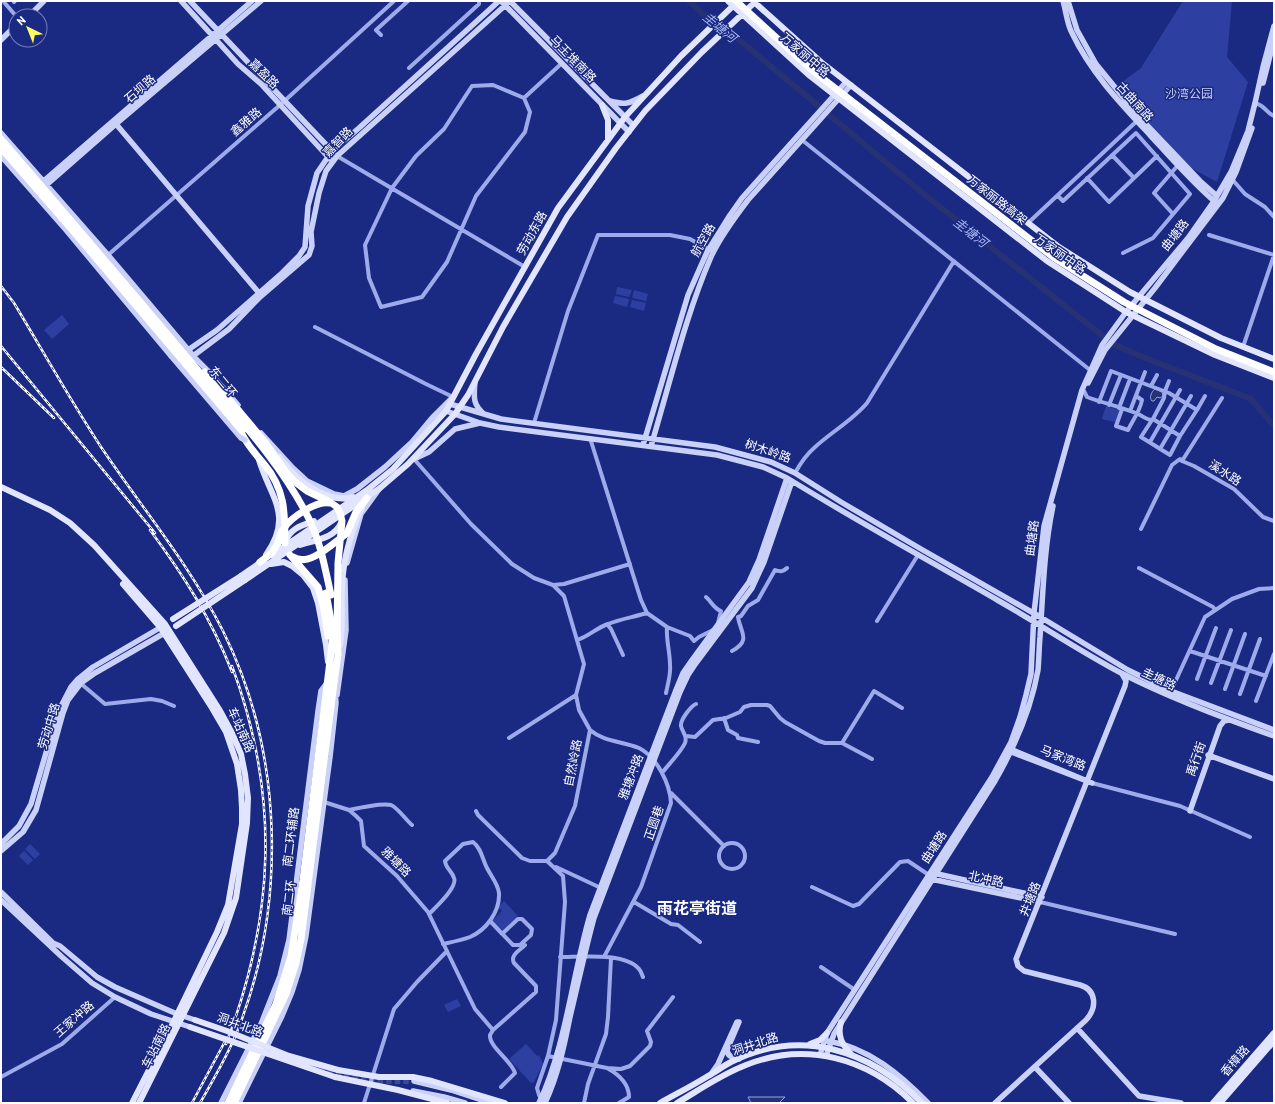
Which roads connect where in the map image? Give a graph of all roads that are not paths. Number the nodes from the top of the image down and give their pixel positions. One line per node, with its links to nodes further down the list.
1 (181, 1): 19 (street, 嘉盈路)
2 (190, 1): 17 (street, 嘉盈路)
3 (252, 1): 17 (street, 石坝路)
4 (261, 1): 17 (street, 石坝路)
5 (394, 1): 29 (street, 鑫雅路)
6 (408, 1): 18 (street)
7 (479, 1): 21 (street)
8 (728, 1): 14 (main road, 万家丽中路)
9 (743, 1): 90 (highway, 万家丽路高架)
10 (1063, 1): 36 (street, 古曲南路)
11 (1068, 1): 36 (street, 古曲南路)
12 (505, 2): 22 (street, 嘉智路); 23 (street, 马王堆南路); 30 (street, 马王堆南路); 51 (street, 嘉智路)
13 (755, 2): 15 (main road, 劳动东路); 25 (main road, 万家丽中路)
14 (736, 3): 15 (main road, 万家丽中路); 26 (main road, 劳动东路); 93 (highway, 万家丽路高架, bridge)
15 (742, 14): 27 (main road, 万家丽中路); 40 (main road, 劳动东路)
16 (1274, 26): 31 (street, 曲塘路)
17 (219, 32): 19 (street, 石坝路); 29 (street, 嘉盈路)
18 (381, 36)
19 (214, 37): 32 (street, 嘉盈路); 39 (street, 石坝路); 59 (street, 石坝路)
20 (1274, 40): 31 (street, 曲塘路)
21 (424, 55): 22 (street); 24 (street)
22 (431, 62): 47 (street, 嘉智路)
23 (561, 64): 28 (street); 33 (street, 马王堆南路)
24 (409, 68)
25 (849, 84): 27 (street, 航空路); 68 (main road, 万家丽中路)
26 (645, 95): 30 (street); 35 (main road, 劳动东路)
27 (837, 96): 37 (street, 航空路); 81 (main road, 万家丽中路)
28 (524, 98): 60 (street); 69 (street)
29 (284, 101): 32 (street, 鑫雅路); 47 (street, 嘉盈路)
30 (609, 101): 35 (street, 马王堆南路)
31 (1257, 103): 34 (street); 58 (street, 曲塘路)
32 (280, 105): 50 (street, 嘉盈路); 62 (street, 鑫雅路)
33 (602, 105): 38 (street, 马王堆南路); 44 (main road)
34 (1274, 116)
35 (625, 117): 38 (main road, 劳动东路); 40 (street, 马王堆南路)
36 (1139, 120): 54 (street, 古曲南路); 63 (street)
37 (816, 121): 45 (street, 航空路); 64 (street, 航空路)
38 (620, 123): 41 (street, 马王堆南路); 44 (main road, 劳动东路)
39 (116, 124): 59 (street, 石坝路); 62 (street)
40 (633, 125): 41 (main road, 劳动东路)
41 (629, 132): 98 (main road, 劳动东路)
42 (1, 133): 59 (street)
43 (1, 139): 87 (highway, 东二环, bridge)
44 (608, 140): 77 (main road, 劳动东路)
45 (802, 140): 64 (street, 航空路); 76 (street)
46 (1, 148): 126 (highway, 东二环, bridge)
47 (332, 151): 50 (street, 嘉智路); 51 (street, 嘉盈路)
48 (1112, 155): 52 (street); 56 (street); 57 (street)
49 (1, 156): 61 (street)
50 (328, 156): 53 (street, 嘉盈路); 78 (street, 嘉智路)
51 (337, 156): 53 (street, 嘉智路); 60 (street)
52 (1157, 156): 55 (street); 57 (street)
53 (333, 162): 88 (street, 嘉智路)
54 (1180, 163): 55 (street); 65 (street, 古曲南路)
55 (1171, 172): 66 (street); 66 (street)
56 (1087, 178): 57 (street); 63 (street)
57 (1134, 178)
58 (1231, 178): 65 (street, 曲塘路); 67 (street); 80 (street, 曲塘路)
59 (45, 183): 61 (street, 石坝路); 74 (street)
60 (392, 188): 69 (street); 69 (street)
61 (33, 193): 133 (street, bridge)
62 (176, 195): 74 (street, 鑫雅路); 78 (street)
63 (1058, 196): 68 (street)
64 (745, 199): 71 (street, 航空路); 75 (street, 航空路)
65 (1216, 199): 79 (street, 曲塘路)
66 (1173, 214): 72 (street)
67 (1274, 217)
68 (1028, 223): 79 (main road, 万家丽中路)
69 (462, 231): 77 (street)
70 (1208, 235): 73 (street)
71 (707, 250): 75 (street); 124 (street); 130 (street, 航空路)
72 (1123, 253)
73 (1274, 255): 85 (street)
74 (108, 256): 87 (street)
75 (712, 256): 132 (street, 航空路)
76 (954, 261): 91 (street); 141 (street)
77 (525, 268): 105 (main road, 劳动东路)
78 (259, 293): 87 (street, 嘉智路)
79 (1139, 296): 80 (main road, 万家丽中路); 81 (street, 曲塘路)
80 (1146, 299): 82 (street, 曲塘路); 85 (main road, 万家丽中路)
81 (1126, 312): 82 (main road, 万家丽中路); 84 (street, 曲塘路)
82 (1133, 315): 84 (street, 曲塘路); 97 (main road, 万家丽中路)
83 (315, 326): 105 (street)
84 (1117, 330): 86 (street, 曲塘路)
85 (1243, 347): 89 (main road, 万家丽中路)
86 (1103, 348): 91 (street, 曲塘路); 104 (street, 曲塘路)
87 (185, 351): 88 (street); 149 (highway, bridge); 180 (highway, 东二环, bridge)
88 (193, 356): 147 (street)
89 (1274, 359)
90 (1274, 367)
91 (1090, 370): 167 (street, 曲塘路)
92 (1145, 372): 100 (street)
93 (1274, 372)
94 (1121, 375): 96 (street); 111 (street); 114 (street)
95 (1156, 375): 101 (street)
96 (1130, 378): 100 (street); 116 (street)
97 (1274, 378)
98 (476, 380): 115 (main road, 劳动东路); 122 (street)
99 (1169, 381): 103 (street)
100 (1141, 383): 101 (street); 106 (street)
101 (1151, 386): 103 (street)
102 (1180, 390): 109 (street)
103 (1165, 391): 109 (street); 123 (street)
104 (1084, 392): 111 (street); 168 (street, 曲塘路)
105 (453, 396): 112 (main road, 劳动东路); 147 (street)
106 (1136, 396): 119 (street); 121 (street)
107 (1191, 396): 113 (street)
108 (1205, 396): 117 (street)
109 (1176, 397): 113 (street); 127 (street)
110 (1222, 398): 140 (street)
111 (1099, 402): 114 (street)
112 (450, 404): 115 (street, 树木岭路); 118 (main road, 劳动东路)
113 (1187, 404): 117 (street); 128 (street)
114 (1109, 405): 116 (street)
115 (459, 408): 120 (main road, 劳动东路); 122 (street, 树木岭路)
116 (1120, 408): 119 (street); 121 (street)
117 (1197, 410): 129 (street)
118 (446, 411): 120 (street, 树木岭路); 145 (main road, 劳动东路)
119 (1130, 411): 121 (street)
120 (455, 414): 125 (street, 树木岭路); 138 (main road, 劳动东路)
121 (1137, 414): 123 (street)
122 (486, 415): 124 (street, 树木岭路)
123 (1152, 419): 127 (street); 134 (street)
124 (534, 422): 130 (street, 树木岭路)
125 (480, 423): 131 (street, 树木岭路); 138 (street)
126 (236, 424): 133 (highway, bridge); 186 (highway, 东二环, bridge)
127 (1161, 424): 128 (street); 134 (street)
128 (1171, 430): 129 (street); 137 (street)
129 (1180, 436): 137 (street)
130 (645, 437): 132 (street, 树木岭路); 135 (street, 航空路)
131 (590, 438): 135 (street, 树木岭路); 158 (street)
132 (654, 438): 136 (street, 航空路); 141 (street, 树木岭路)
133 (245, 440): 139 (highway)
134 (1150, 442): 137 (street)
135 (643, 445): 136 (street, 树木岭路)
136 (651, 446): 142 (street, 树木岭路)
137 (1160, 449)
138 (414, 459): 144 (main road, 劳动东路); 162 (street)
139 (259, 460): 154 (highway); 157 (main road)
140 (1182, 461): 152 (street, 溪水路); 153 (street)
141 (795, 473): 167 (street, 树木岭路)
142 (790, 480): 156 (street, 树木岭路); 175 (street, 雅塘冲路); 222 (street, 雅塘冲路)
143 (1, 487): 172 (main road, 车站南路)
144 (380, 488): 148 (main road, 劳动东路); 206 (street)
145 (367, 490): 147 (street); 149 (main road); 150 (main road)
146 (1, 491): 172 (main road, 车站南路)
147 (344, 496)
148 (367, 498): 155 (main road, 劳动东路); 186 (main road); 186 (highway)
149 (335, 501): 151 (highway, bridge); 154 (highway, bridge)
150 (331, 514): 154 (main road); 157 (main road)
151 (342, 521): 155 (main road, bridge); 180 (highway, bridge)
152 (1274, 521)
153 (1140, 529)
154 (281, 543): 157 (highway)
155 (294, 546): 157 (main road, 劳动东路)
156 (918, 555): 169 (street); 170 (street, 树木岭路)
157 (263, 564): 161 (main road); 192 (main road)
158 (630, 564): 162 (street); 166 (street)
159 (787, 568): 183 (street)
160 (1139, 568): 165 (street)
161 (243, 578): 172 (main road, 劳动中路, bridge); 178 (main road, 劳动中路, bridge)
162 (553, 585): 182 (street, 自然岭路)
163 (1274, 588): 165 (street)
164 (706, 597): 175 (street)
165 (1215, 610): 184 (street)
166 (647, 613): 171 (street); 174 (street)
167 (1034, 613): 168 (street, 树木岭路); 170 (street, 曲塘路)
168 (1042, 618): 173 (street, 曲塘路); 201 (street, 圭塘路)
169 (877, 621)
170 (1034, 621): 173 (street, 树木岭路); 220 (street, 曲塘路)
171 (607, 624): 182 (street); 187 (street)
172 (162, 626): 178 (main road, 车站南路); 196 (street, 劳动中路)
173 (1041, 626): 193 (street, 圭塘路); 220 (street, 曲塘路)
174 (667, 627): 175 (street); 202 (street)
175 (715, 628): 222 (street, 雅塘冲路)
176 (1216, 628): 188 (street)
177 (1231, 630): 189 (street)
178 (166, 632): 196 (street, 劳动中路); 264 (main road, 车站南路)
179 (1246, 634): 190 (street)
180 (337, 635): 186 (highway, 东二环)
181 (1260, 639): 191 (street)
182 (577, 640): 204 (street, 自然岭路)
183 (732, 651)
184 (1190, 651): 188 (street); 201 (street)
185 (1274, 654): 194 (street)
186 (334, 655): 192 (highway, 东二环); 197 (highway, 东二环)
187 (623, 655)
188 (1206, 656): 189 (street); 195 (street)
189 (1220, 661): 190 (street); 199 (street)
190 (1234, 665): 191 (street); 200 (street)
191 (1248, 670): 194 (street); 203 (street)
192 (328, 672): 197 (highway, 东二环)
193 (1122, 674): 198 (street, 圭塘路); 226 (street, 井塘路)
194 (1266, 676): 205 (street)
195 (1197, 679)
196 (79, 682): 208 (street); 235 (street, 劳动中路)
197 (331, 682): 206 (street); 299 (street, 南二环辅路); 300 (highway, 南二环); 301 (highway, 南二环)
198 (1139, 682): 210 (street, 圭塘路); 226 (street, 井塘路)
199 (1211, 683)
200 (1225, 689)
201 (1171, 691): 214 (street, 圭塘路)
202 (666, 693)
203 (1240, 694)
204 (576, 695): 213 (street, 自然岭路); 217 (street)
205 (1256, 701)
206 (336, 703): 228 (street)
207 (696, 704): 215 (street)
208 (174, 706)
209 (902, 708): 219 (street)
210 (1215, 715): 212 (street, 圭塘路); 221 (street, 禹行街)
211 (724, 718): 215 (street); 218 (street); 219 (street)
212 (1229, 720): 216 (street, 圭塘路); 221 (street, 禹行街)
213 (590, 730): 222 (street, 正圆巷); 236 (street, 自然岭路)
214 (1274, 730)
215 (686, 736): 224 (street)
216 (1274, 736)
217 (509, 738)
218 (758, 742)
219 (842, 743): 223 (street)
220 (1009, 750): 226 (street, 马家湾路); 238 (street, 曲塘路)
221 (1208, 755): 225 (street); 231 (street, 禹行街)
222 (652, 759): 224 (street, 正圆巷); 241 (street, 雅塘冲路); 256 (street, 雅塘冲路)
223 (872, 759)
224 (662, 773): 227 (street, 正圆巷)
225 (1274, 779)
226 (1089, 782): 231 (street); 245 (street, 井塘路)
227 (671, 792): 234 (street); 246 (street, 正圆巷)
228 (324, 802): 229 (street); 273 (street)
229 (349, 810): 232 (street); 247 (street, 雅塘路)
230 (476, 811): 236 (street)
231 (1189, 811): 233 (street)
232 (412, 825)
233 (1250, 837)
234 (724, 846): 234 (street)
235 (2, 849)
236 (548, 861): 237 (street)
237 (554, 866): 241 (street); 255 (street)
238 (931, 876): 240 (street); 245 (street, 北冲路); 261 (street, 曲塘路); 267 (street, 曲塘路)
239 (1, 887): 243 (street)
240 (812, 887)
241 (601, 888): 256 (street, 雅塘冲路)
242 (1, 892): 243 (street, 洞井北路)
243 (8, 898): 264 (street, 洞井北路)
244 (1, 900): 262 (street, 洞井北路)
245 (1040, 900): 250 (street); 270 (street, 井塘路)
246 (634, 902): 251 (street); 257 (street, 正圆巷)
247 (429, 914): 248 (street); 252 (street, 雅塘路)
248 (490, 921): 249 (street); 252 (street)
249 (502, 934): 249 (street)
250 (1175, 934)
251 (700, 942)
252 (443, 944): 254 (street, 雅塘路)
253 (525, 945): 269 (street)
254 (447, 951): 269 (street, 雅塘路); 289 (street)
255 (560, 957): 256 (street); 281 (street)
256 (581, 957): 257 (street); 283 (street, 雅塘冲路)
257 (604, 957): 258 (street)
258 (611, 958): 260 (street); 286 (street)
259 (821, 967): 261 (street)
260 (643, 978)
261 (855, 990): 271 (street, 曲塘路)
262 (115, 997): 266 (street, 洞井北路); 290 (street, 王家冲路)
263 (673, 997): 288 (street)
264 (180, 1015): 265 (street, 洞井北路); 266 (main road, 车站南路)
265 (195, 1020): 289 (main road, 洞井北路, bridge)
266 (177, 1022): 268 (street, 洞井北路); 297 (main road, 车站南路); 298 (main road, 车站南路)
267 (841, 1022): 275 (street, 曲塘路); 278 (main road)
268 (190, 1027): 293 (main road, 洞井北路, bridge)
269 (493, 1030): 294 (street)
270 (1077, 1030): 287 (street, 井塘路); 317 (street); 318 (street)
271 (827, 1033): 274 (main road)
272 (1274, 1033): 319 (main road, 香樟路)
273 (272, 1036): 285 (street); 285 (street)
274 (822, 1040): 275 (street); 277 (main road); 279 (street, 曲塘路)
275 (830, 1041): 278 (street); 279 (street, 曲塘路)
276 (1274, 1041): 320 (main road, 香樟路)
277 (804, 1044): 279 (main road, 洞井北路); 284 (main road, 洞井北路)
278 (843, 1044): 282 (main road); 314 (street)
279 (825, 1048): 280 (street, 曲塘路); 282 (main road, 洞井北路)
280 (823, 1055): 311 (main road, 洞井北路); 312 (main road, 洞井北路)
281 (548, 1056): 283 (street); 296 (street)
282 (853, 1056): 313 (main road, 洞井北路)
283 (559, 1058): 286 (street); 296 (street, 雅塘冲路)
284 (739, 1059): 291 (main road, 洞井北路); 291 (street)
285 (260, 1063): 302 (street)
286 (595, 1065): 288 (street); 308 (street)
287 (1036, 1067): 315 (street, 井塘路); 316 (street)
288 (607, 1068): 309 (street)
289 (372, 1076): 293 (street); 307 (main road, 洞井北路)
290 (1, 1077)
291 (708, 1077): 310 (main road, 洞井北路)
292 (414, 1081): 306 (street)
293 (370, 1084): 303 (street); 304 (main road, 洞井北路)
294 (501, 1087)
295 (413, 1091): 305 (street)
296 (542, 1102)
297 (132, 1103)
298 (139, 1103)
299 (221, 1103)
300 (228, 1103)
301 (234, 1103)
302 (239, 1103)
303 (364, 1103)
304 (448, 1103)
305 (465, 1103)
306 (491, 1103)
307 (505, 1103)
308 (584, 1103)
309 (619, 1103)
310 (660, 1103)
311 (677, 1103)
312 (913, 1103)
313 (922, 1103)
314 (928, 1103)
315 (995, 1103)
316 (1069, 1103)
317 (1169, 1103)
318 (1181, 1103)
319 (1213, 1103)
320 (1220, 1103)

